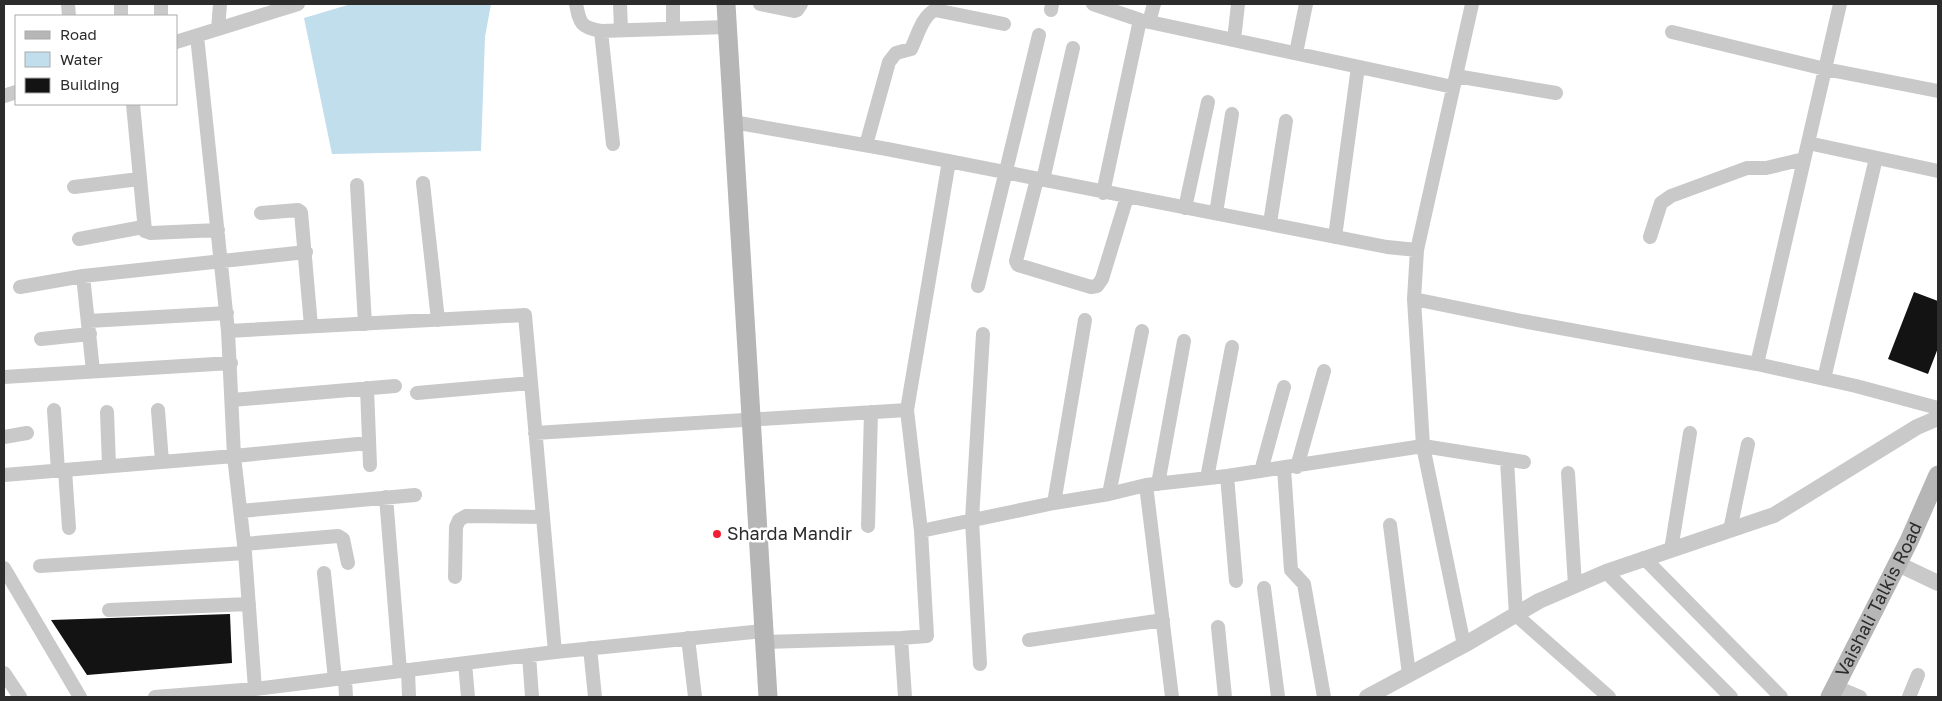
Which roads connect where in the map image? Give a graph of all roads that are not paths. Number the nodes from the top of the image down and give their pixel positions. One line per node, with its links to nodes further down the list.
1 (220, 4): 19 (street)
2 (298, 4): 19 (street)
3 (576, 4): 21 (street)
4 (620, 4): 20 (street)
5 (673, 4): 18 (street)
6 (726, 4): 17 (main road)
7 (760, 4): 8 (street)
8 (801, 4)
9 (1093, 4): 15 (street)
10 (1154, 4): 15 (street)
11 (1238, 4): 25 (street)
12 (1306, 4): 28 (street)
13 (1472, 4): 31 (street)
14 (1840, 4): 30 (street)
15 (1144, 21): 25 (street); 52 (street)
16 (1004, 24): 41 (street)
17 (727, 27): 18 (street); 38 (main road)
18 (673, 28): 20 (street)
19 (218, 29): 24 (street)
20 (621, 30): 21 (street)
21 (601, 31): 39 (street)
22 (1672, 32): 30 (street)
23 (1039, 35): 46 (street)
24 (197, 36): 26 (street); 59 (street)
25 (1234, 40): 28 (street)
26 (178, 41)
27 (1072, 48): 48 (street)
28 (1296, 54): 29 (street)
29 (1358, 67): 31 (street); 60 (street)
30 (1825, 69): 32 (street); 40 (street)
31 (1454, 81): 33 (street); 63 (street)
32 (1938, 91)
33 (1556, 93)
34 (1208, 102): 54 (street)
35 (133, 105): 47 (street)
36 (1232, 114): 56 (street)
37 (1286, 120): 57 (street)
38 (733, 122): 41 (street); 101 (main road)
39 (613, 144)
40 (1808, 144): 42 (street); 43 (street)
41 (866, 145): 44 (street)
42 (1876, 158): 45 (street); 87 (street)
43 (1804, 159): 61 (street); 83 (street)
44 (949, 161): 46 (street); 97 (street)
45 (1938, 171)
46 (1006, 173): 48 (street); 67 (street)
47 (139, 179): 51 (street); 58 (street)
48 (1040, 180): 52 (street); 53 (street)
49 (423, 183): 71 (street)
50 (357, 184): 73 (street)
51 (74, 187)
52 (1103, 192): 53 (street)
53 (1127, 197): 54 (street)
54 (1185, 208): 56 (street)
55 (261, 213): 64 (street)
56 (1216, 213): 57 (street)
57 (1270, 224): 60 (street)
58 (144, 228): 59 (street); 62 (street)
59 (218, 230): 65 (street)
60 (1334, 237): 63 (street)
61 (1650, 237)
62 (79, 239)
63 (1417, 250): 69 (street)
64 (306, 252): 65 (street); 74 (street)
65 (221, 261): 66 (street); 70 (street)
66 (82, 276): 68 (street); 75 (street)
67 (978, 286)
68 (20, 287)
69 (1414, 299): 83 (street); 108 (street)
70 (227, 313): 75 (street); 76 (street)
71 (438, 320): 73 (street); 88 (street)
72 (1085, 320): 127 (street)
73 (365, 324): 74 (street)
74 (311, 326): 76 (street)
75 (89, 328): 79 (street); 84 (street)
76 (228, 331): 82 (street)
77 (1142, 331): 124 (street)
78 (983, 334): 130 (street)
79 (41, 339)
80 (1184, 341): 123 (street)
81 (1232, 347): 122 (street)
82 (231, 363): 84 (street); 93 (street)
83 (1757, 364): 87 (street)
84 (93, 371): 86 (street)
85 (1324, 371): 115 (street)
86 (4, 376)
87 (1824, 378): 94 (street)
88 (531, 382): 92 (street); 104 (street)
89 (395, 386): 90 (street)
90 (367, 388): 93 (street); 106 (street)
91 (1284, 388): 117 (street)
92 (417, 393)
93 (232, 400): 109 (street)
94 (1938, 408)
95 (54, 410): 116 (street)
96 (158, 410): 111 (street)
97 (907, 410): 99 (street); 135 (street)
98 (106, 412): 114 (street)
99 (871, 412): 101 (street); 132 (street)
100 (1938, 418): 134 (street)
101 (750, 419): 104 (street); 155 (main road)
102 (28, 433): 105 (street)
103 (1690, 433): 137 (street)
104 (535, 434): 129 (street)
105 (4, 437)
106 (368, 443): 109 (street); 113 (street)
107 (1748, 444): 134 (street)
108 (1423, 446): 110 (street); 115 (street); 159 (street)
109 (234, 456): 111 (street); 128 (street)
110 (1507, 460): 112 (street); 152 (street)
111 (162, 462): 114 (street)
112 (1524, 462)
113 (370, 465)
114 (109, 466): 116 (street)
115 (1290, 467): 117 (street); 188 (street)
116 (62, 470): 119 (street); 133 (street)
117 (1261, 471): 121 (street)
118 (1568, 474): 148 (street)
119 (4, 475)
120 (1938, 475): 140 (main road, Vaishali Talkis Road)
121 (1227, 476): 122 (street); 146 (street)
122 (1207, 478): 123 (street)
123 (1152, 484): 124 (street); 153 (street)
124 (1109, 494): 127 (street)
125 (415, 495): 126 (street)
126 (386, 497): 128 (street); 165 (street)
127 (1054, 503): 130 (street)
128 (241, 511): 136 (street)
129 (543, 517): 145 (street); 161 (street)
130 (972, 520): 135 (street); 164 (street)
131 (1390, 525): 167 (street)
132 (868, 526)
133 (69, 528)
134 (1730, 530): 137 (street)
135 (921, 531): 157 (street)
136 (245, 548): 139 (street); 141 (street); 150 (street)
137 (1670, 550): 138 (street)
138 (1644, 558): 143 (street); 191 (street)
139 (348, 563)
140 (1898, 564): 147 (street); 172 (main road, Vaishali Talkis Road)
141 (40, 566)
142 (4, 568): 175 (street)
143 (1606, 572): 148 (street); 190 (street)
144 (324, 573): 169 (street)
145 (455, 577)
146 (1236, 581)
147 (1938, 583)
148 (1575, 585): 152 (street)
149 (1264, 588): 187 (street)
150 (249, 604): 151 (street); 170 (street)
151 (109, 610)
152 (1516, 615): 159 (street); 189 (street)
153 (1163, 620): 158 (street); 185 (street)
154 (1218, 627): 186 (street)
155 (764, 636): 156 (street); 157 (street); 183 (main road)
156 (688, 638): 160 (street); 182 (street)
157 (901, 638): 184 (street)
158 (1029, 640)
159 (1464, 645): 167 (street)
160 (590, 648): 161 (street); 181 (street)
161 (555, 652): 162 (street)
162 (529, 655): 163 (street); 180 (street)
163 (465, 663): 165 (street); 179 (street)
164 (980, 664)
165 (404, 670): 169 (street); 178 (street)
166 (4, 673): 174 (street)
167 (1409, 674): 173 (street)
168 (1918, 675): 193 (street)
169 (340, 678): 171 (street); 177 (street)
170 (255, 689): 171 (street); 176 (street)
171 (282, 691)
172 (1833, 692): 192 (street)
173 (1378, 695)
174 (20, 697)
175 (80, 697)
176 (154, 697)
177 (346, 697)
178 (409, 697)
179 (468, 697)
180 (532, 697)
181 (595, 697)
182 (694, 697)
183 (768, 697)
184 (905, 697)
185 (1172, 697)
186 (1225, 697)
187 (1278, 697)
188 (1324, 697)
189 (1610, 697)
190 (1731, 697)
191 (1780, 697)
192 (1860, 697)
193 (1909, 697)

